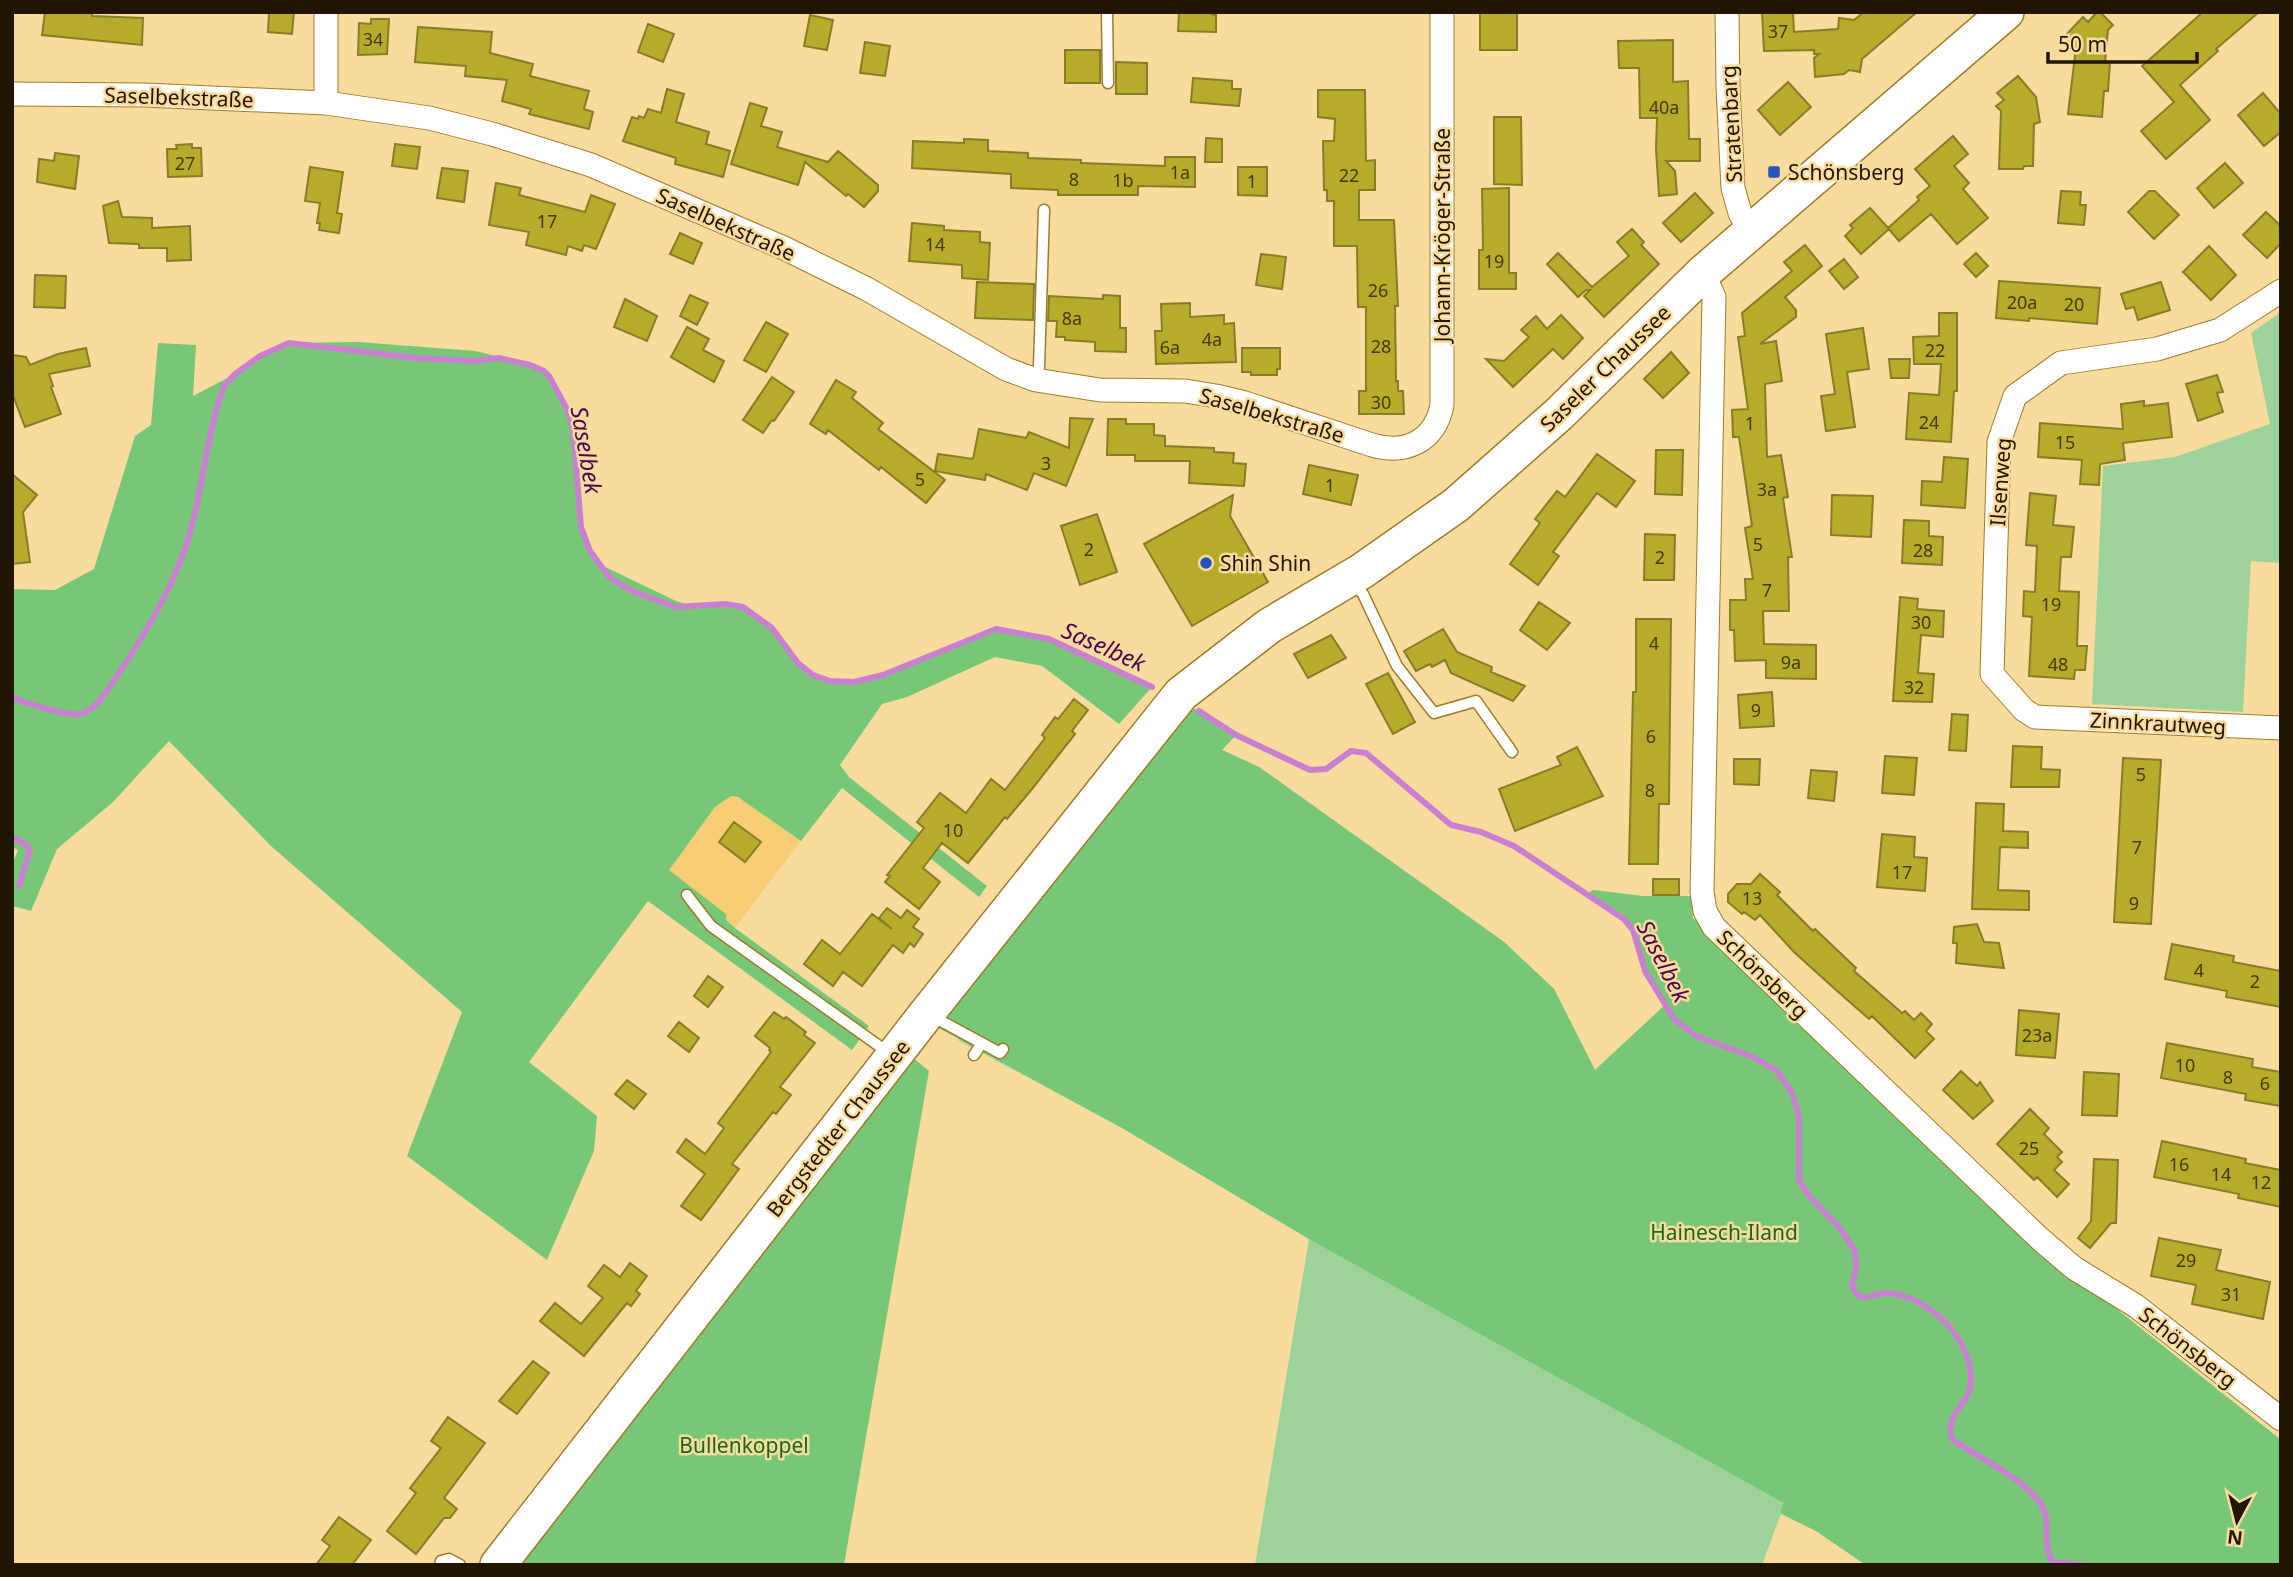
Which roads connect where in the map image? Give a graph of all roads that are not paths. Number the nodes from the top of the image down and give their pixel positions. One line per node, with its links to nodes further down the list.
1 (326, 12): 8 (street)
2 (1107, 12): 6 (lane)
3 (1442, 12): 14 (street, Johann-Kröger-Straße)
4 (1727, 12): 10 (street, Stratenbarg)
5 (2006, 12): 10 (main road, Saseler Chaussee)
6 (1108, 83)
7 (12, 94): 8 (street, Saselbekstraße)
8 (326, 103): 13 (street, Saselbekstraße)
9 (1044, 210): 13 (lane)
10 (1750, 232): 11 (main road, Saseler Chaussee)
11 (1703, 273): 15 (main road, Saseler Chaussee); 26 (street, Schönsberg)
12 (2281, 291): 17 (street, Ilsenweg)
13 (1035, 380): 14 (street, Saselbekstraße)
14 (1412, 445)
15 (1348, 579): 16 (main road, Saseler Chaussee); 19 (lane)
16 (1181, 695): 21 (main road, Bergstedter Chaussee)
17 (2035, 716): 18 (street, Zinnkrautweg)
18 (2281, 728)
19 (1512, 751)
20 (687, 895): 25 (lane)
21 (927, 1013): 22 (lane); 25 (main road, Bergstedter Chaussee)
22 (982, 1043): 23 (lane); 24 (lane)
23 (1003, 1049)
24 (974, 1055)
25 (894, 1057): 29 (main road, Bergstedter Chaussee)
26 (2281, 1419)
27 (440, 1565): 28 (lane)
28 (460, 1565)
29 (498, 1565)

